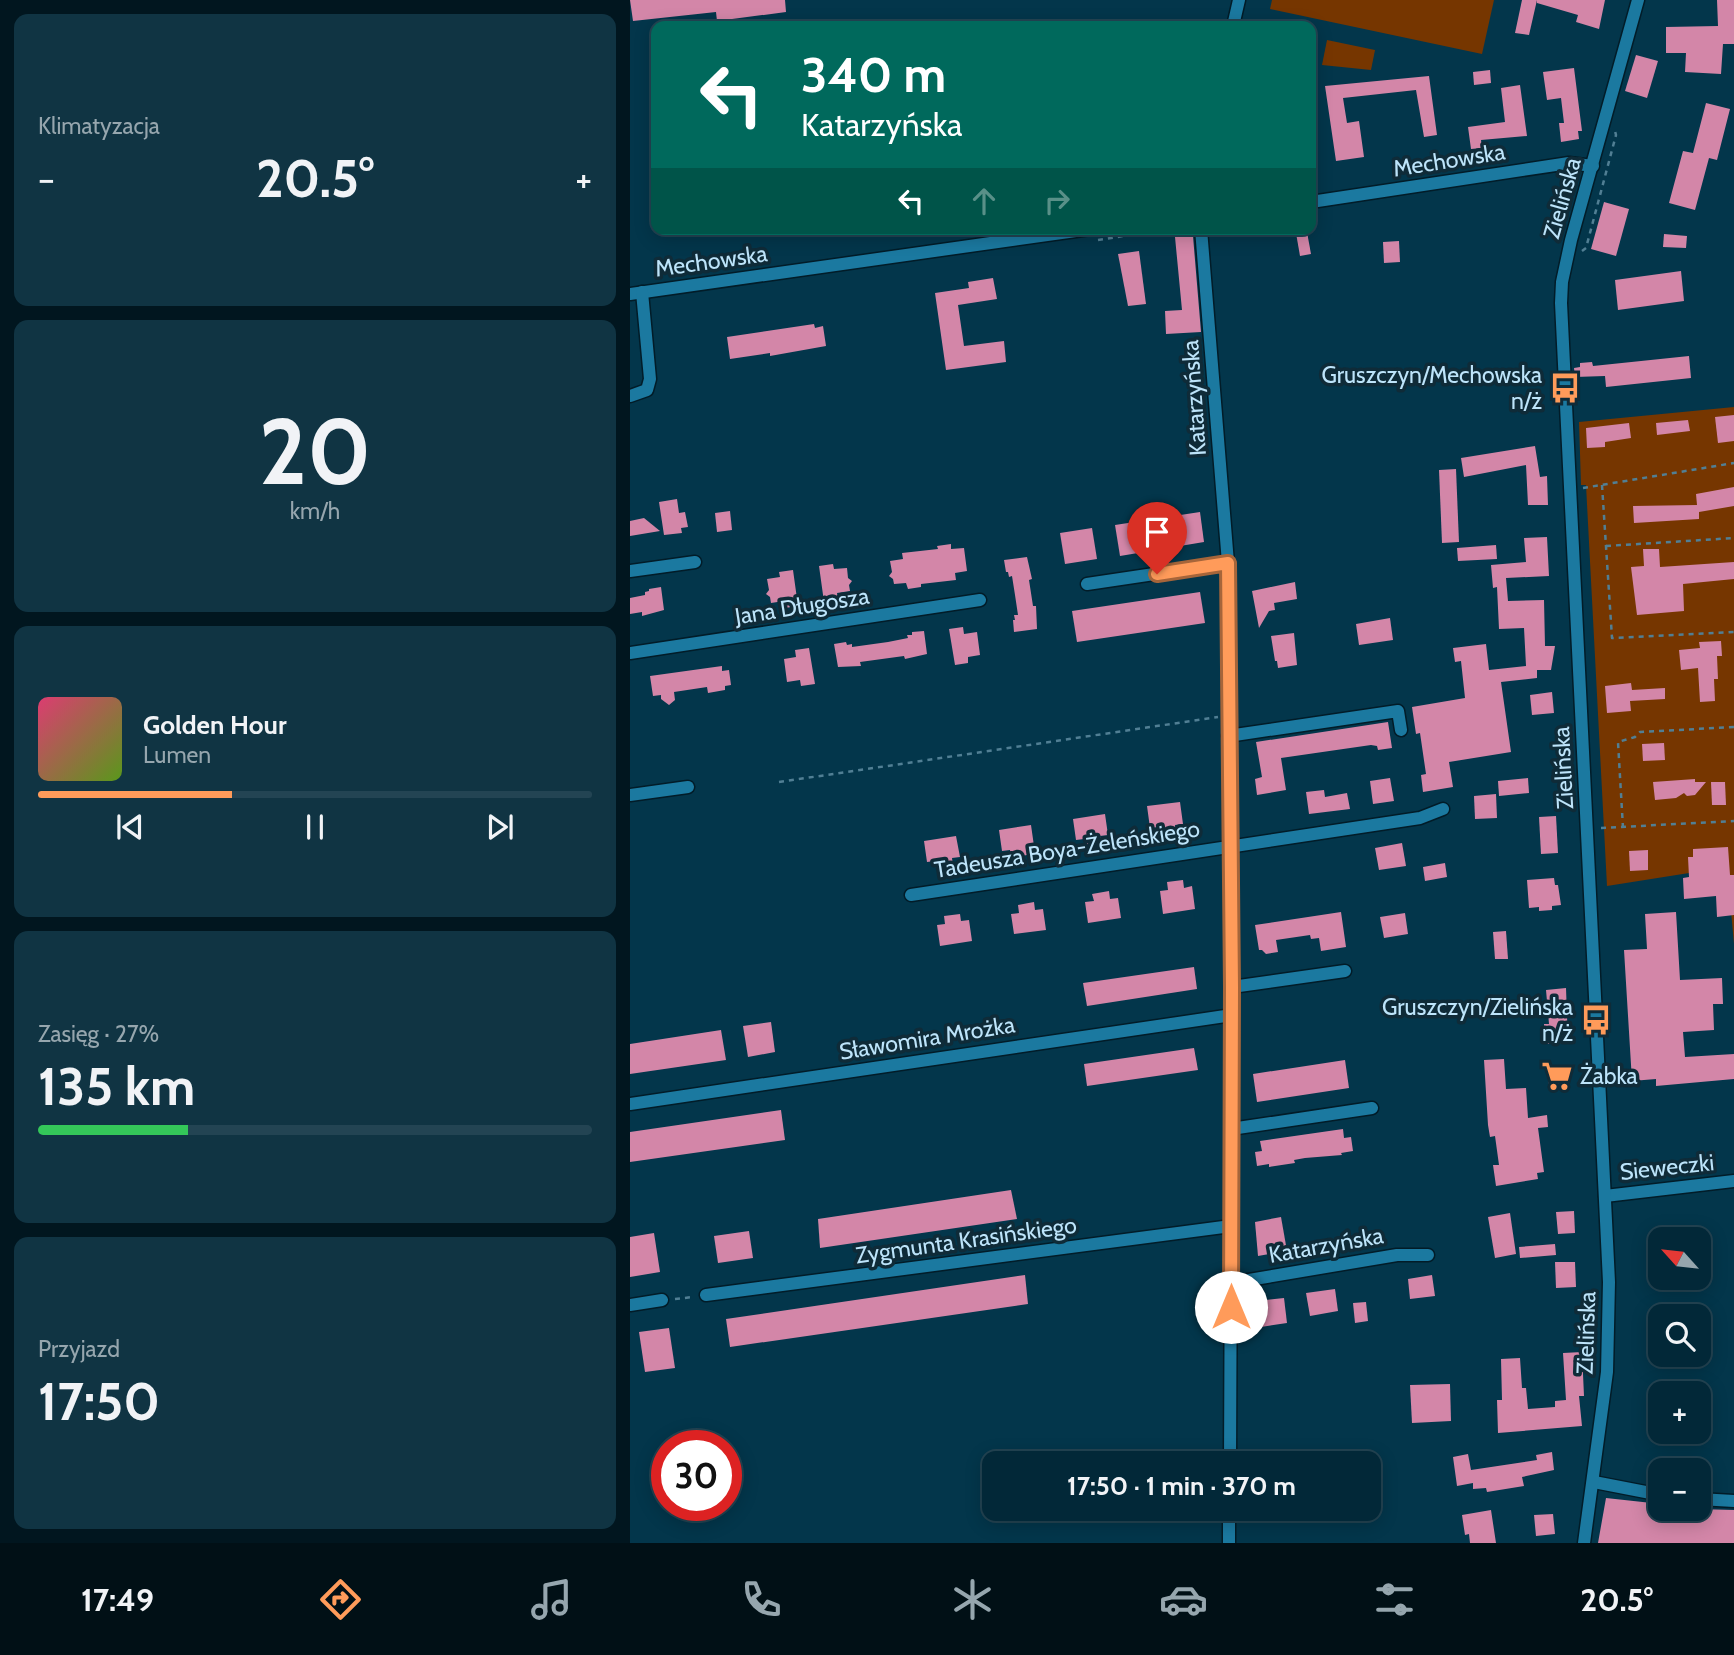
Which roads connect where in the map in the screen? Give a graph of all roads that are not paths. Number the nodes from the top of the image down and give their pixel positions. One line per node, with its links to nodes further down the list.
1 (1239, 0): 3 (street)
2 (1638, 0): 4 (street, Zielińska)
3 (1234, 21)
4 (1592, 166): 5 (street, Mechowska); 30 (street, Zielińska)
5 (1316, 201)
6 (1047, 235): 8 (street, Mechowska)
7 (1201, 235): 11 (street, Katarzyńska)
8 (636, 293): 9 (street)
9 (630, 396)
10 (695, 562): 12 (street)
11 (1228, 563): 13 (street); 17 (street, Katarzyńska)
12 (630, 571)
13 (1087, 584)
14 (980, 600): 15 (street, Jana Długosza)
15 (630, 653)
16 (1401, 730): 17 (street)
17 (1228, 736): 21 (street, Katarzyńska)
18 (688, 787): 19 (street)
19 (630, 795)
20 (1443, 808): 21 (street, Tadeusza Boya-Żeleńskiego)
21 (1230, 845): 22 (street, Tadeusza Boya-Żeleńskiego); 24 (street, Katarzyńska)
22 (911, 895)
23 (1345, 971): 24 (street)
24 (1232, 987): 25 (street, Katarzyńska)
25 (1231, 1015): 26 (street, Sławomira Mrożka); 28 (street, Katarzyńska)
26 (630, 1104)
27 (1372, 1108): 28 (street)
28 (1231, 1129): 31 (street, Katarzyńska)
29 (1734, 1181): 30 (street, Sieweczki)
30 (1605, 1195): 38 (street, Zielińska)
31 (1231, 1226): 33 (street, Katarzyńska); 34 (street, Zygmunta Krasińskiego)
32 (1428, 1255): 33 (street, Katarzyńska)
33 (1231, 1283): 37 (street, Katarzyńska)
34 (706, 1295)
35 (662, 1300): 36 (street)
36 (630, 1305)
37 (1230, 1451)
38 (1594, 1482): 39 (street); 44 (street, Zielińska)
39 (1648, 1492)
40 (1711, 1500): 41 (street)
41 (1734, 1501)
42 (1229, 1521): 43 (street)
43 (1229, 1543)
44 (1584, 1543)

